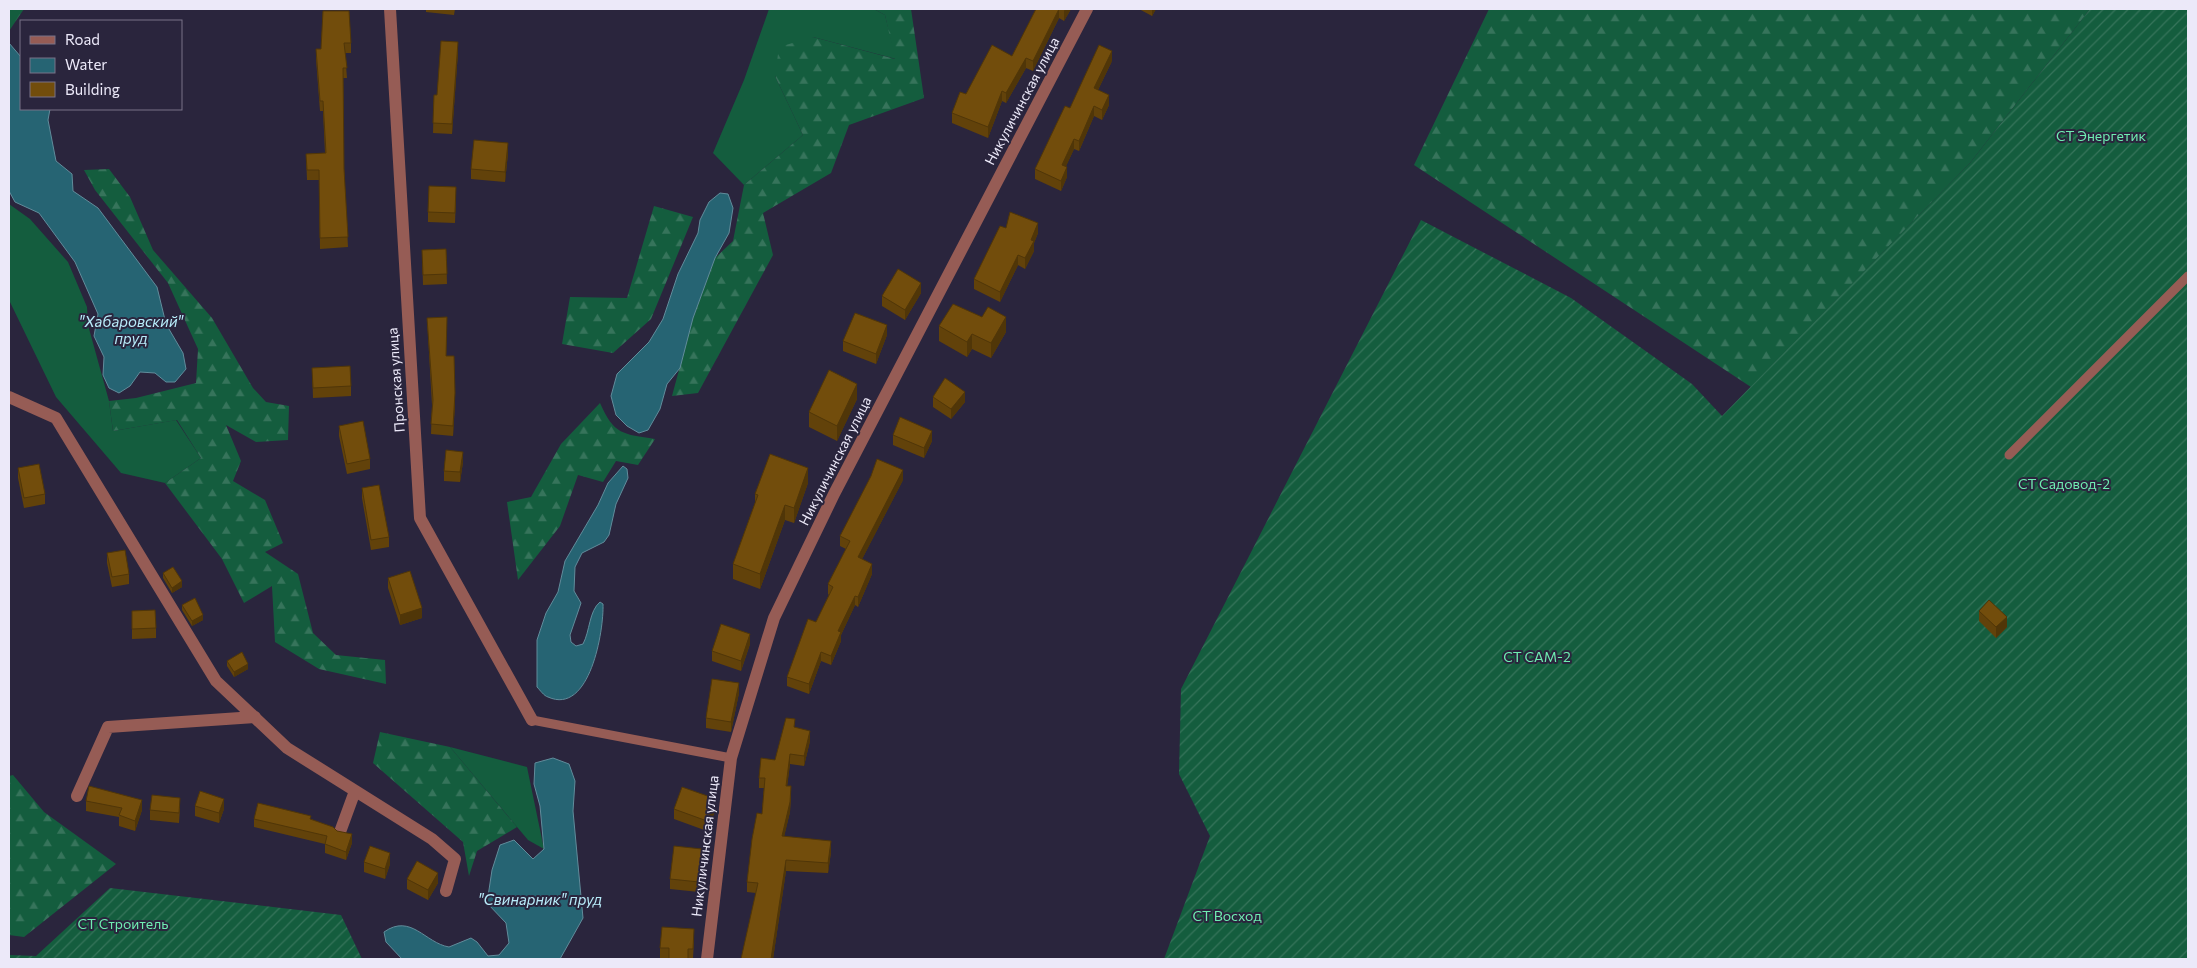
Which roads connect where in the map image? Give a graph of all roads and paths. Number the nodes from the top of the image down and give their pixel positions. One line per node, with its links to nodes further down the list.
1 (390, 9): 7 (street, Пронская улица)
2 (1087, 9): 8 (street, Никуличинская улица)
3 (2188, 276): 5 (lane)
4 (9, 397): 6 (street)
5 (2009, 454)
6 (256, 716): 9 (street); 10 (street)
7 (532, 720): 8 (lane)
8 (730, 758): 13 (street, Никуличинская улица)
9 (355, 790): 11 (street); 12 (street)
10 (77, 796)
11 (340, 832)
12 (446, 891)
13 (707, 959)

